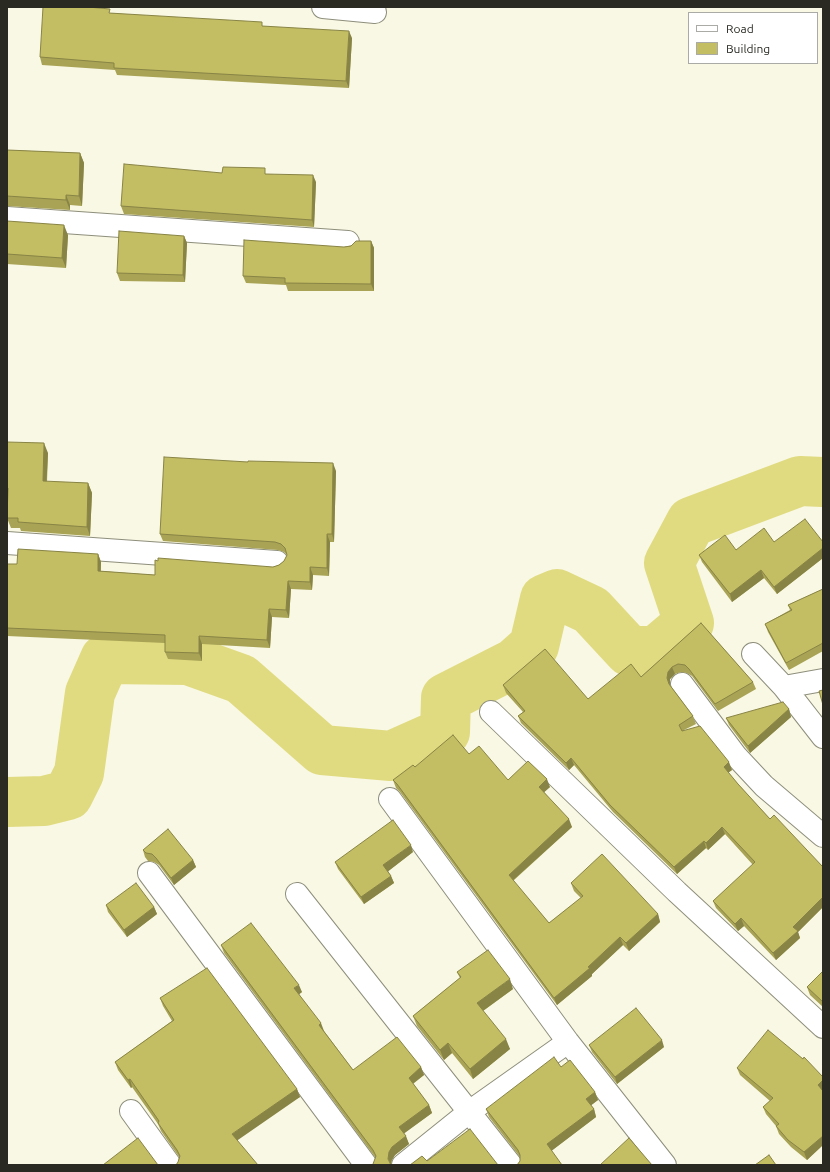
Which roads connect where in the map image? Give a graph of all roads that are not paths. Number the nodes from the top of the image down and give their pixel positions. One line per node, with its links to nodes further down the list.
1 (323, 7): 2 (street)
2 (375, 12)
3 (7, 218): 4 (street)
4 (348, 242)
5 (7, 543): 6 (street)
6 (277, 562)
7 (753, 654): 10 (street)
8 (823, 680): 10 (street)
9 (682, 684): 14 (street)
10 (784, 687): 12 (street)
11 (491, 712): 17 (street)
12 (823, 737)
13 (390, 799): 18 (street)
14 (823, 836)
15 (149, 874): 22 (street)
16 (297, 894): 20 (street)
17 (823, 1027)
18 (568, 1042): 20 (street); 25 (street)
19 (131, 1111): 21 (street)
20 (469, 1112): 23 (street); 24 (street)
21 (170, 1165)
22 (366, 1165)
23 (403, 1165)
24 (511, 1165)
25 (665, 1165)

